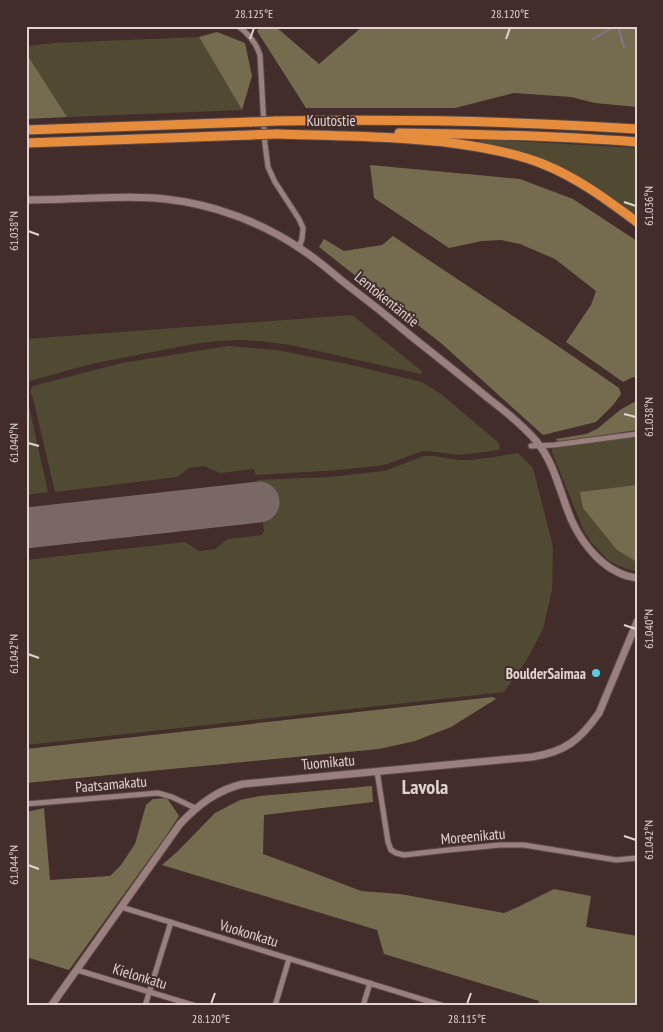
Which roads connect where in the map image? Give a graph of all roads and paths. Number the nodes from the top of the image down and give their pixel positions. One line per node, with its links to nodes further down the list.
1 (238, 26): 11 (street)
2 (555, 124): 3 (highway); 4 (highway, Kuutostie); 5 (highway, Kuutostie, bridge)
3 (637, 125)
4 (637, 129)
5 (26, 130)
6 (277, 134): 7 (highway, Kuutostie); 8 (highway, Kuutostie, bridge); 10 (highway)
7 (637, 142)
8 (26, 143)
9 (26, 200): 11 (street, Lentokentäntie)
10 (637, 222)
11 (299, 247): 14 (street, Lentokentäntie)
12 (637, 434): 14 (street)
13 (531, 446): 14 (street)
14 (540, 446): 15 (street, Lentokentäntie)
15 (637, 578)
16 (637, 622): 17 (street, Tuomikatu)
17 (377, 771): 19 (street, Tuomikatu); 20 (street, Moreenikatu)
18 (26, 804): 19 (street, Paatsamakatu)
19 (195, 808): 21 (street, Tuomikatu)
20 (637, 858)
21 (121, 907): 22 (street, Vuokonkatu); 24 (street, Tuomikatu)
22 (171, 922): 23 (street, Vuokonkatu); 26 (street)
23 (289, 958): 25 (street, Vuokonkatu); 30 (street)
24 (77, 970): 26 (street, Kielonkatu); 27 (street, Tuomikatu)
25 (370, 983): 31 (street); 32 (street, Vuokonkatu)
26 (150, 992): 28 (street); 29 (street, Kielonkatu)
27 (51, 1006)
28 (145, 1006)
29 (196, 1006)
30 (275, 1006)
31 (363, 1006)
32 (444, 1006)

